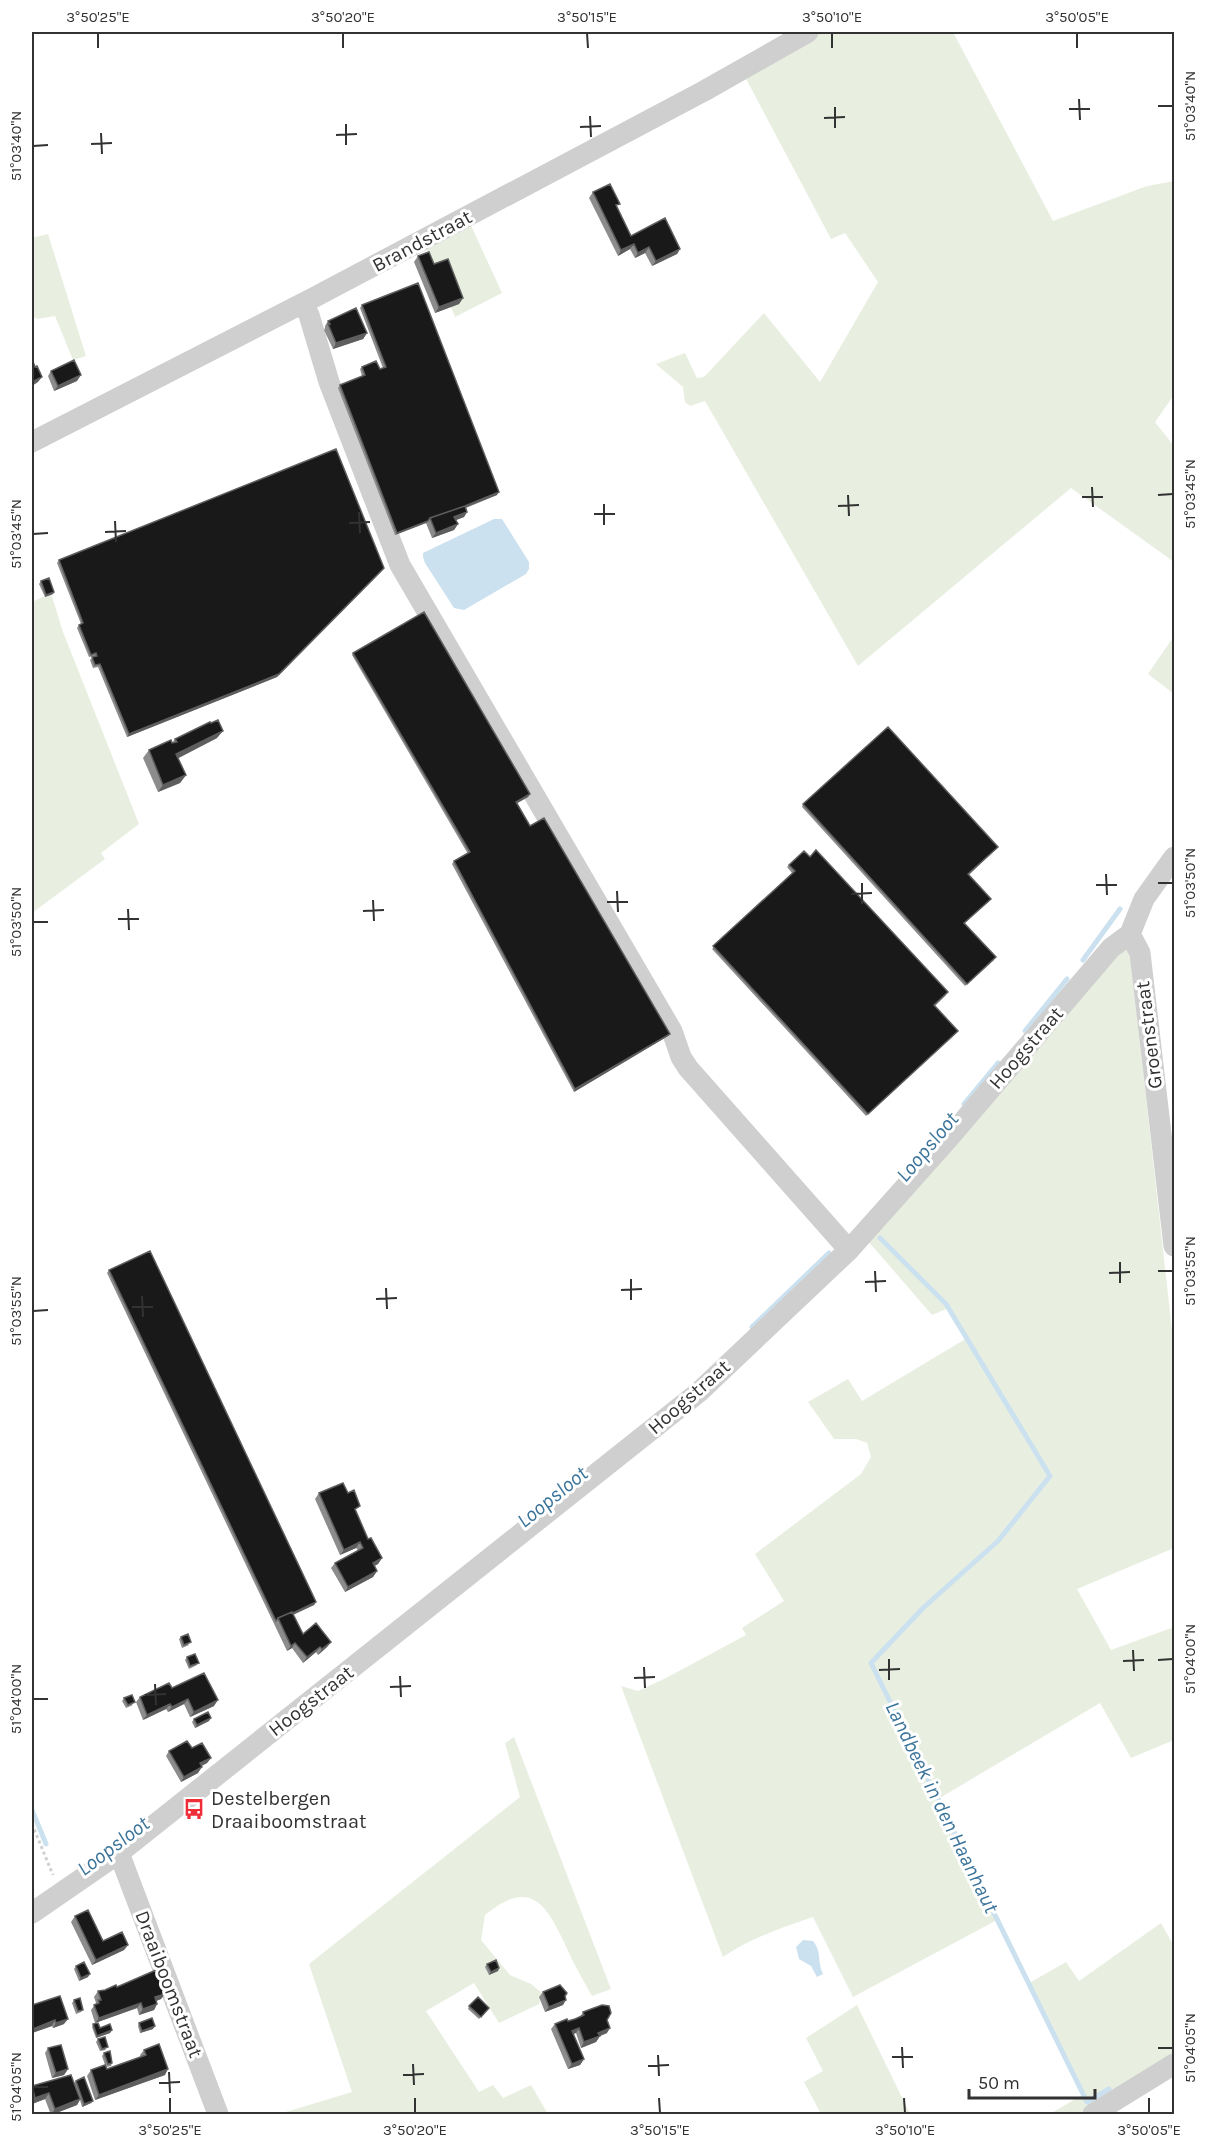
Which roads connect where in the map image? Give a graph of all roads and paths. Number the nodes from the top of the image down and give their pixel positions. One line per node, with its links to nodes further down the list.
1 (808, 32): 2 (street, Brandstraat)
2 (303, 304): 3 (street, Brandstraat); 7 (street)
3 (32, 442)
4 (1174, 857): 5 (street, Hoogstraat)
5 (1130, 934): 6 (street, Groenstraat); 7 (street, Hoogstraat)
6 (1174, 1246)
7 (849, 1250): 9 (street, Hoogstraat)
8 (32, 1824): 10 (path)
9 (119, 1853): 10 (street, Hoogstraat); 13 (street, Draaiboomstraat)
10 (61, 1893): 11 (street, Hoogstraat)
11 (32, 1913)
12 (1174, 2064): 14 (street)
13 (218, 2115)
14 (1093, 2115)

